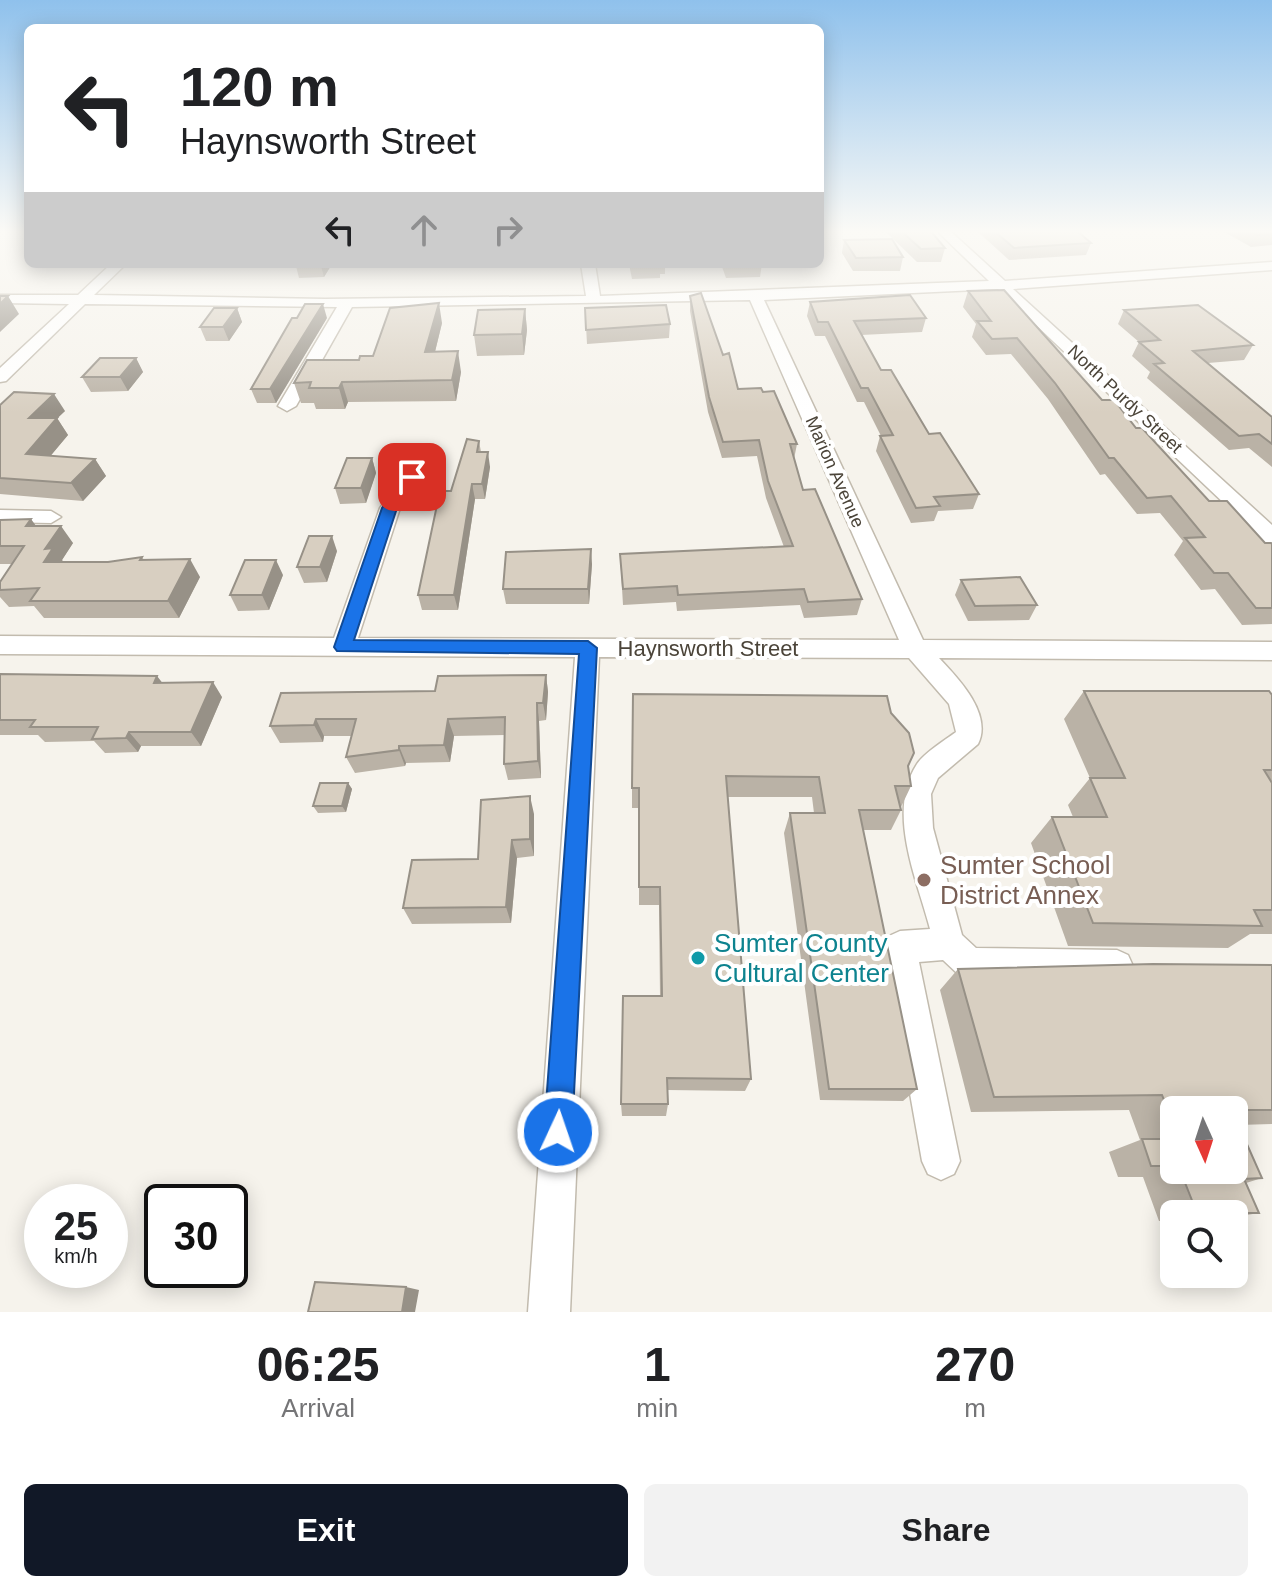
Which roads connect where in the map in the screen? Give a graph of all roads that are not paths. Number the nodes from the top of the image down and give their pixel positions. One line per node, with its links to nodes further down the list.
1 (90, 291): 7 (street)
2 (593, 291): 8 (street)
3 (859, 291): 5 (street)
4 (1010, 291): 15 (street, North Purdy Street)
5 (755, 295): 8 (street); 19 (street, Marion Avenue)
6 (0, 299): 7 (street)
7 (82, 299): 9 (street); 10 (street)
8 (594, 300): 9 (street)
9 (347, 303): 11 (street)
10 (0, 377)
11 (287, 406)
12 (412, 477): 17 (street)
13 (0, 516): 14 (street)
14 (51, 517)
15 (1272, 537)
16 (0, 645): 17 (street, Haynsworth Street)
17 (343, 647): 18 (street, Haynsworth Street)
18 (588, 648): 19 (street, Haynsworth Street); 24 (street)
19 (915, 649): 20 (street, Haynsworth Street); 21 (street, Marion Avenue)
20 (1272, 651)
21 (949, 944): 22 (street); 23 (street)
22 (1145, 966)
23 (941, 1161)
24 (549, 1312)

